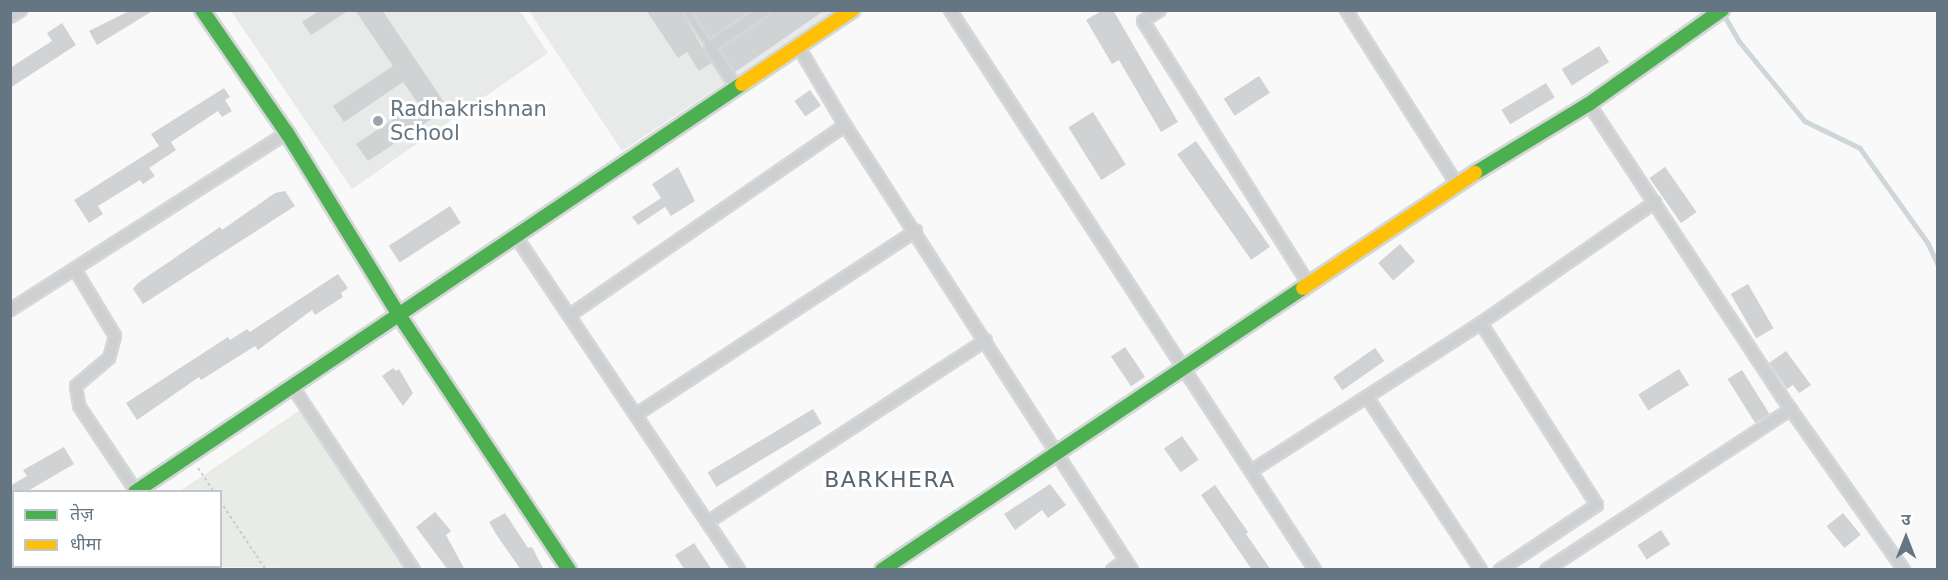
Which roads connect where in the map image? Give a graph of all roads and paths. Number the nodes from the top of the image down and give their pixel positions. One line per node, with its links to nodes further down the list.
1 (21, 10): 10 (street)
2 (202, 10): 16 (main road)
3 (686, 10): 12 (lane)
4 (765, 10): 12 (street)
5 (852, 10): 11 (main road)
6 (950, 10): 28 (street)
7 (1160, 10): 22 (street)
8 (1346, 10): 17 (street)
9 (1722, 10): 14 (main road)
10 (10, 17)
11 (798, 46): 13 (main road); 15 (street)
12 (710, 47): 13 (street)
13 (736, 87): 20 (main road)
14 (1589, 104): 17 (main road); 18 (street)
15 (845, 125): 19 (street); 25 (street)
16 (287, 134): 21 (street); 24 (main road)
17 (1457, 184): 22 (main road)
18 (1655, 202): 26 (street); 31 (street)
19 (916, 231): 27 (street); 32 (street)
20 (515, 236): 24 (main road); 25 (street)
21 (76, 271): 23 (street); 36 (street)
22 (1308, 284): 28 (main road)
23 (12, 307)
24 (398, 312): 29 (main road); 44 (main road)
25 (570, 315): 32 (street)
26 (1481, 323): 30 (street); 50 (street)
27 (986, 340): 33 (street); 40 (street)
28 (1184, 366): 33 (main road); 35 (street)
29 (292, 386): 34 (main road); 43 (street)
30 (1367, 397): 35 (street); 49 (street)
31 (1791, 409): 51 (street); 52 (street)
32 (637, 414): 40 (street)
33 (1058, 450): 41 (street); 46 (main road)
34 (188, 453): 37 (main road); 38 (path)
35 (1253, 470): 48 (street)
36 (134, 490)
37 (136, 490)
38 (213, 490)
39 (222, 504): 42 (path)
40 (708, 522): 45 (street)
41 (1129, 565): 47 (street)
42 (266, 570)
43 (414, 570)
44 (569, 570)
45 (738, 570)
46 (882, 570)
47 (1112, 570)
48 (1315, 570)
49 (1481, 570)
50 (1500, 570)
51 (1546, 570)
52 (1904, 570)

